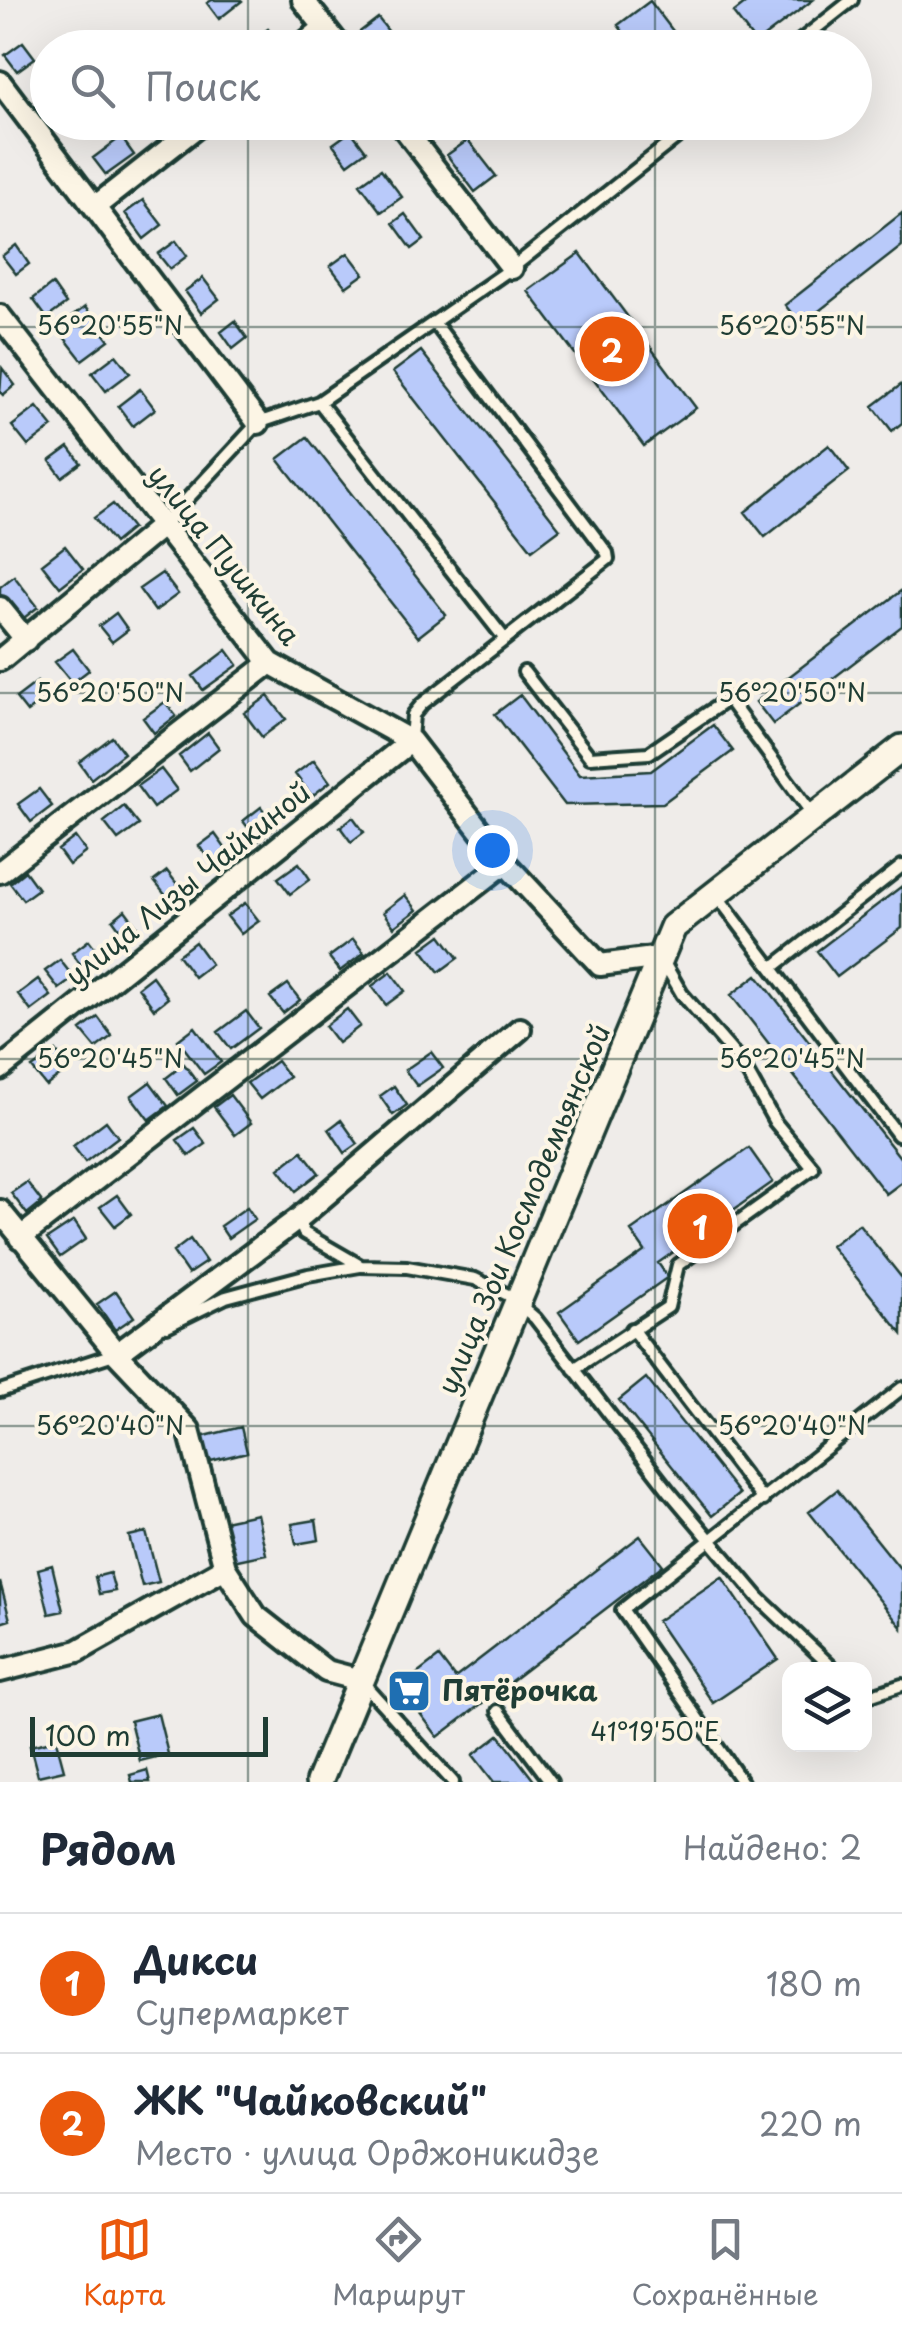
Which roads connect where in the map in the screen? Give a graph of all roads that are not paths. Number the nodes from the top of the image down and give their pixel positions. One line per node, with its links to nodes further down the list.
1 (304, 0): 3 (street)
2 (852, 0): 6 (lane)
3 (326, 27): 4 (street); 5 (street)
4 (322, 30)
5 (328, 30)
6 (814, 30)
7 (0, 82): 8 (street)
8 (30, 121)
9 (45, 140): 13 (street)
10 (180, 140): 13 (street)
11 (414, 140): 14 (street)
12 (673, 140): 14 (lane)
13 (96, 206): 18 (street)
14 (512, 268): 16 (lane)
15 (0, 316): 19 (street, улица Пушкина)
16 (434, 322): 17 (lane); 21 (lane)
17 (320, 402): 18 (lane); 21 (lane)
18 (258, 423): 19 (lane)
19 (163, 525): 22 (street); 24 (street, улица Пушкина)
20 (0, 608): 22 (street)
21 (504, 638): 26 (lane)
22 (26, 640): 23 (street)
23 (0, 660)
24 (270, 663): 26 (street, улица Пушкина); 31 (street)
25 (524, 672): 28 (lane)
26 (411, 741): 29 (street, улица Пушкина); 36 (street, улица Лизы Чайкиной)
27 (902, 748): 28 (street, улица Зои Космодемьянской)
28 (813, 815): 32 (street, улица Зои Космодемьянской)
29 (505, 863): 33 (street, улица Пушкина); 40 (street)
30 (902, 866): 34 (lane)
31 (0, 872)
32 (714, 892): 33 (street, улица Зои Космодемьянской); 34 (lane)
33 (661, 957): 42 (street, улица Зои Космодемьянской); 43 (lane)
34 (772, 968): 37 (lane)
35 (520, 1029): 39 (street)
36 (0, 1069)
37 (898, 1135)
38 (0, 1212): 40 (street)
39 (298, 1219): 41 (lane); 44 (street)
40 (20, 1238): 44 (street)
41 (361, 1266): 42 (lane); 44 (lane)
42 (517, 1304): 45 (lane); 53 (street, улица Зои Космодемьянской)
43 (632, 1329): 45 (lane); 48 (lane)
44 (116, 1354): 47 (lane); 50 (street)
45 (574, 1369): 49 (lane)
46 (902, 1388): 48 (lane)
47 (0, 1391)
48 (763, 1500): 49 (lane)
49 (712, 1541): 51 (lane); 60 (lane)
50 (225, 1568): 52 (street); 53 (street)
51 (827, 1662)
52 (0, 1671)
53 (360, 1680): 57 (street, улица Зои Космодемьянской); 58 (lane)
54 (902, 1685): 55 (lane)
55 (872, 1695)
56 (498, 1711): 59 (lane)
57 (320, 1782)
58 (453, 1782)
59 (551, 1782)
60 (742, 1782)

